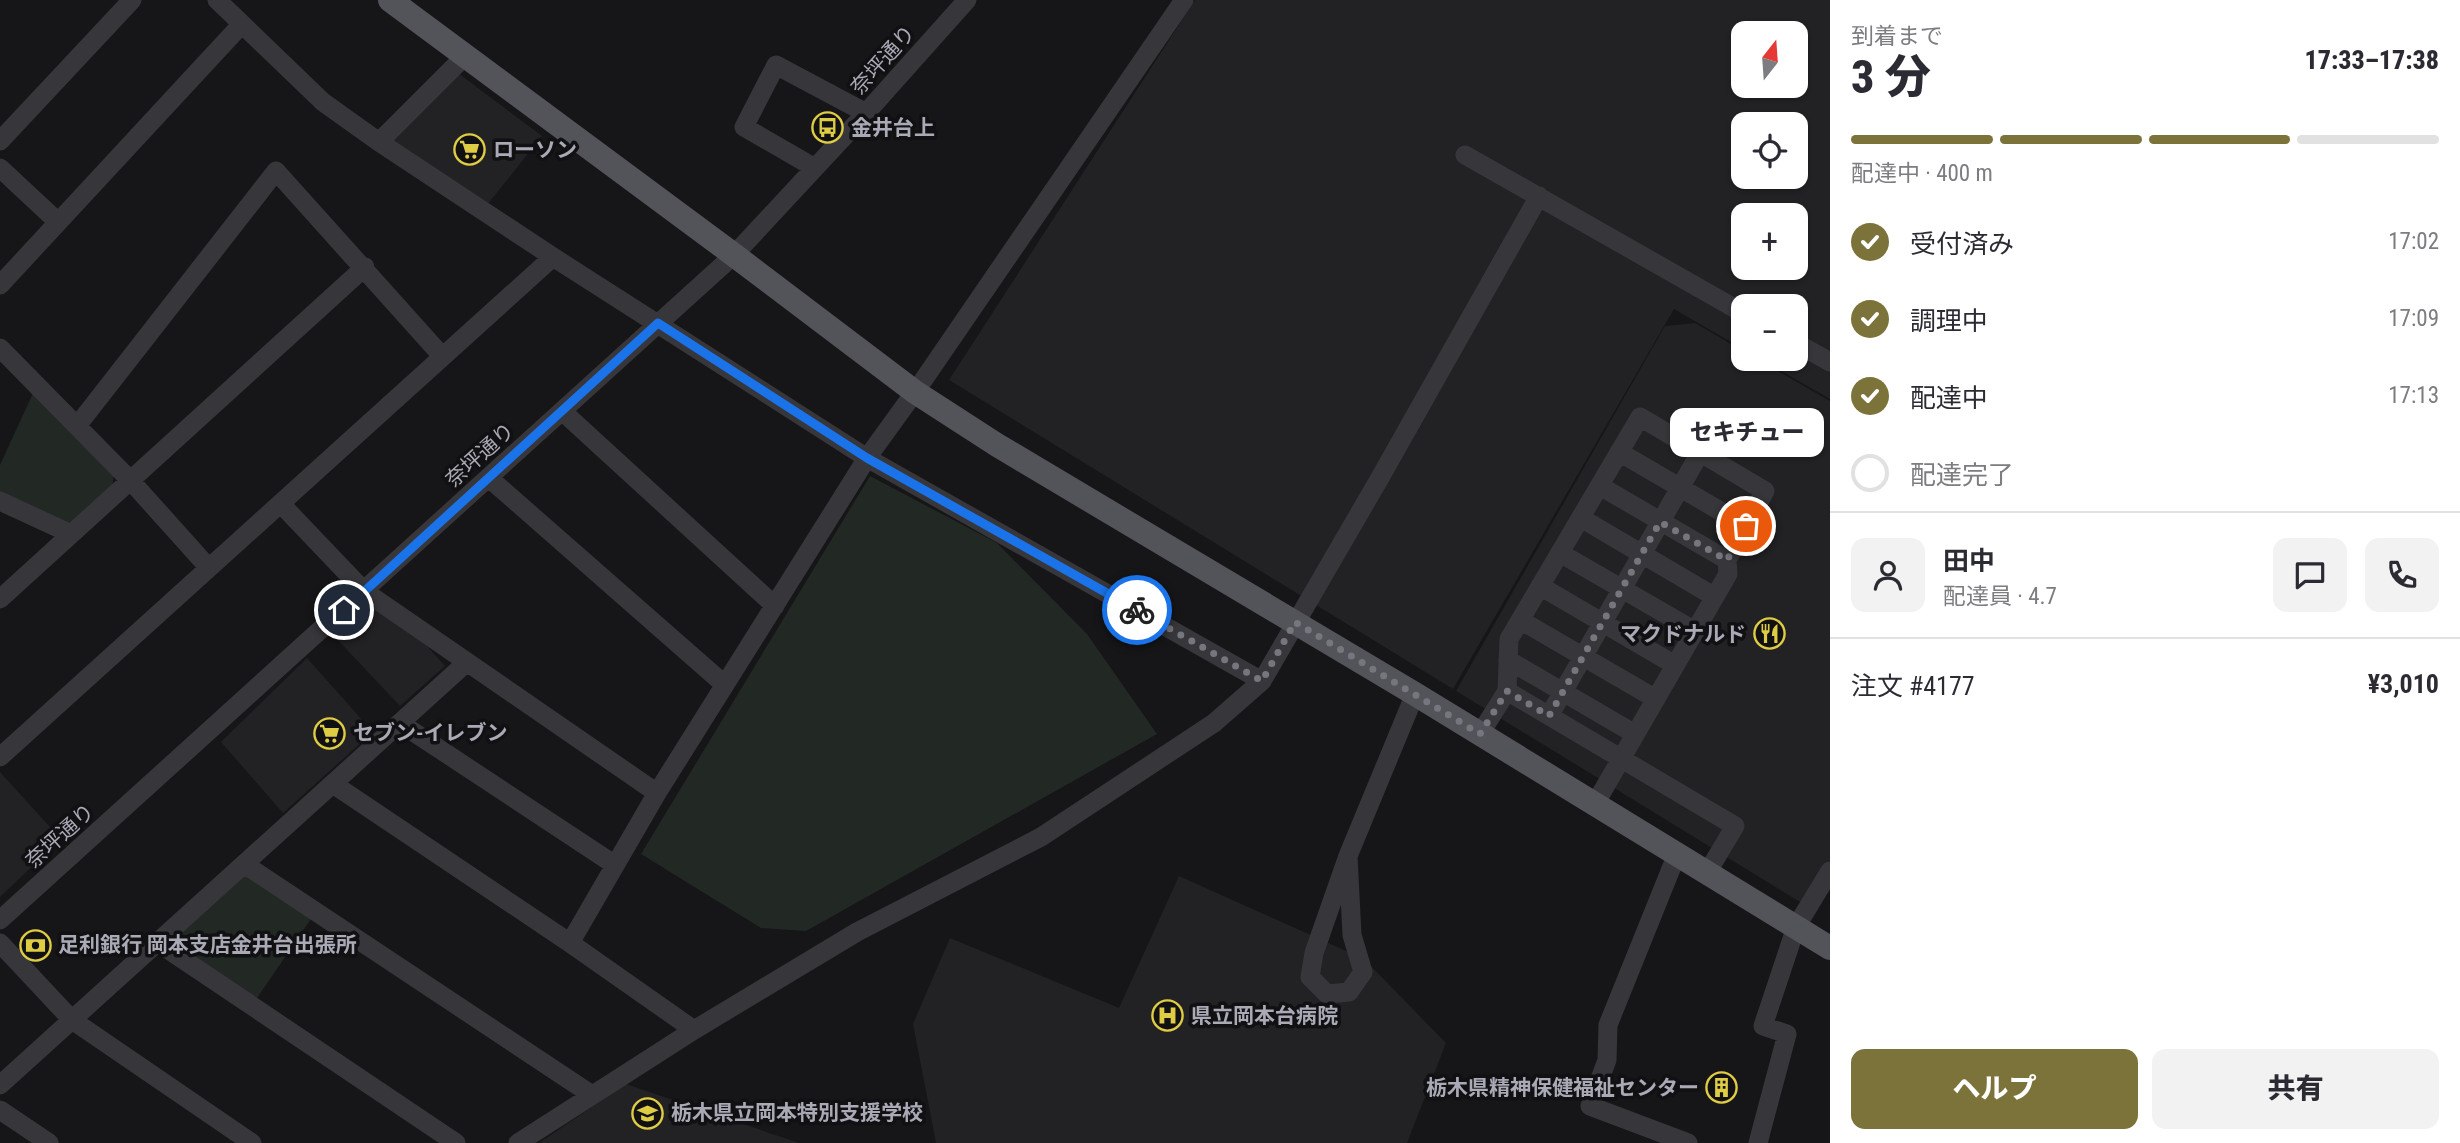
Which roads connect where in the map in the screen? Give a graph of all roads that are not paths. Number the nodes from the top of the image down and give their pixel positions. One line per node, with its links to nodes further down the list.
1 (132, 0): 9 (street)
2 (217, 0): 6 (street)
3 (390, 0): 7 (main road)
4 (967, 0): 8 (street, 奈坪通り)
5 (1184, 0): 26 (street)
6 (241, 25): 10 (street); 15 (street)
7 (465, 56): 10 (street); 16 (main road)
8 (866, 113): 13 (street, 奈坪通り); 13 (street)
9 (0, 141)
10 (379, 142): 17 (street)
11 (1465, 155): 14 (street)
12 (0, 168): 15 (street)
13 (815, 169): 16 (street, 奈坪通り)
14 (1539, 196): 20 (street); 53 (street)
15 (58, 222): 19 (street)
16 (734, 255): 21 (street, 奈坪通り); 26 (main road)
17 (553, 257): 21 (street); 24 (street)
18 (365, 267): 24 (street); 28 (street); 33 (street)
19 (0, 285)
20 (1731, 306)
21 (658, 323): 27 (street, 奈坪通り); 31 (street)
22 (0, 348): 28 (street)
23 (1808, 349): 25 (street)
24 (442, 356): 37 (street)
25 (1830, 362)
26 (915, 392): 31 (street); 53 (main road)
27 (562, 411): 32 (street, 奈坪通り); 51 (street)
28 (77, 426): 33 (street)
29 (1619, 452): 30 (street); 34 (street); 35 (street)
30 (1700, 453): 35 (street); 40 (street)
31 (867, 458): 51 (street); 60 (street)
32 (489, 478): 48 (street, 奈坪通り); 61 (street)
33 (130, 480): 41 (street); 45 (street)
34 (1600, 486): 38 (street); 39 (street)
35 (1680, 488): 39 (street); 40 (street)
36 (0, 501): 41 (street)
37 (281, 504): 45 (street); 48 (street)
38 (1581, 517): 42 (street); 43 (street)
39 (1660, 522): 43 (street); 44 (street)
40 (1746, 526): 44 (street)
41 (71, 534): 50 (street)
42 (1560, 553): 46 (street); 47 (street)
43 (1641, 555): 47 (street); 49 (street)
44 (1727, 560): 49 (street)
45 (209, 568): 70 (street)
46 (1540, 586): 52 (street); 54 (street)
47 (1622, 589): 54 (street); 55 (street)
48 (364, 591): 58 (street); 81 (street, 奈坪通り)
49 (1714, 597): 55 (street)
50 (0, 599)
51 (775, 606): 61 (street)
52 (1520, 620): 56 (street); 57 (street)
53 (1295, 622): 60 (street); 64 (main road)
54 (1602, 622): 56 (street); 59 (street)
55 (1695, 631): 59 (street)
56 (1583, 657): 63 (street); 65 (street)
57 (1508, 660): 62 (street); 63 (street)
58 (466, 663): 67 (street); 73 (street)
59 (1675, 665): 65 (street)
60 (1262, 681): 88 (street)
61 (725, 685): 73 (street)
62 (1507, 691): 66 (street); 68 (street)
63 (1563, 692): 66 (street); 69 (street)
64 (1415, 694): 68 (main road); 76 (street)
65 (1656, 699): 69 (street)
66 (1549, 716): 71 (street)
67 (400, 723): 72 (street); 78 (street)
68 (1480, 734): 74 (main road)
69 (1636, 734): 71 (street)
70 (0, 757)
71 (1622, 759): 74 (street); 80 (street)
72 (333, 784): 77 (street); 85 (street)
73 (657, 793): 78 (street)
74 (1595, 804): 75 (main road)
75 (1677, 854): 80 (main road); 96 (street)
76 (1348, 856): 76 (street)
77 (244, 864): 83 (street); 90 (street)
78 (615, 865): 85 (street)
79 (1830, 871): 82 (street)
80 (1707, 873): 82 (main road)
81 (0, 920)
82 (1797, 927): 86 (main road); 97 (street)
83 (157, 942): 87 (street); 94 (street)
84 (0, 943): 87 (street)
85 (570, 943): 88 (street)
86 (1830, 948)
87 (72, 1020): 89 (street); 93 (street)
88 (694, 1030): 90 (street)
89 (0, 1085)
90 (592, 1095): 95 (street)
91 (0, 1110): 92 (street)
92 (49, 1143)
93 (252, 1143)
94 (456, 1143)
95 (518, 1143)
96 (1688, 1143)
97 (1758, 1143)

